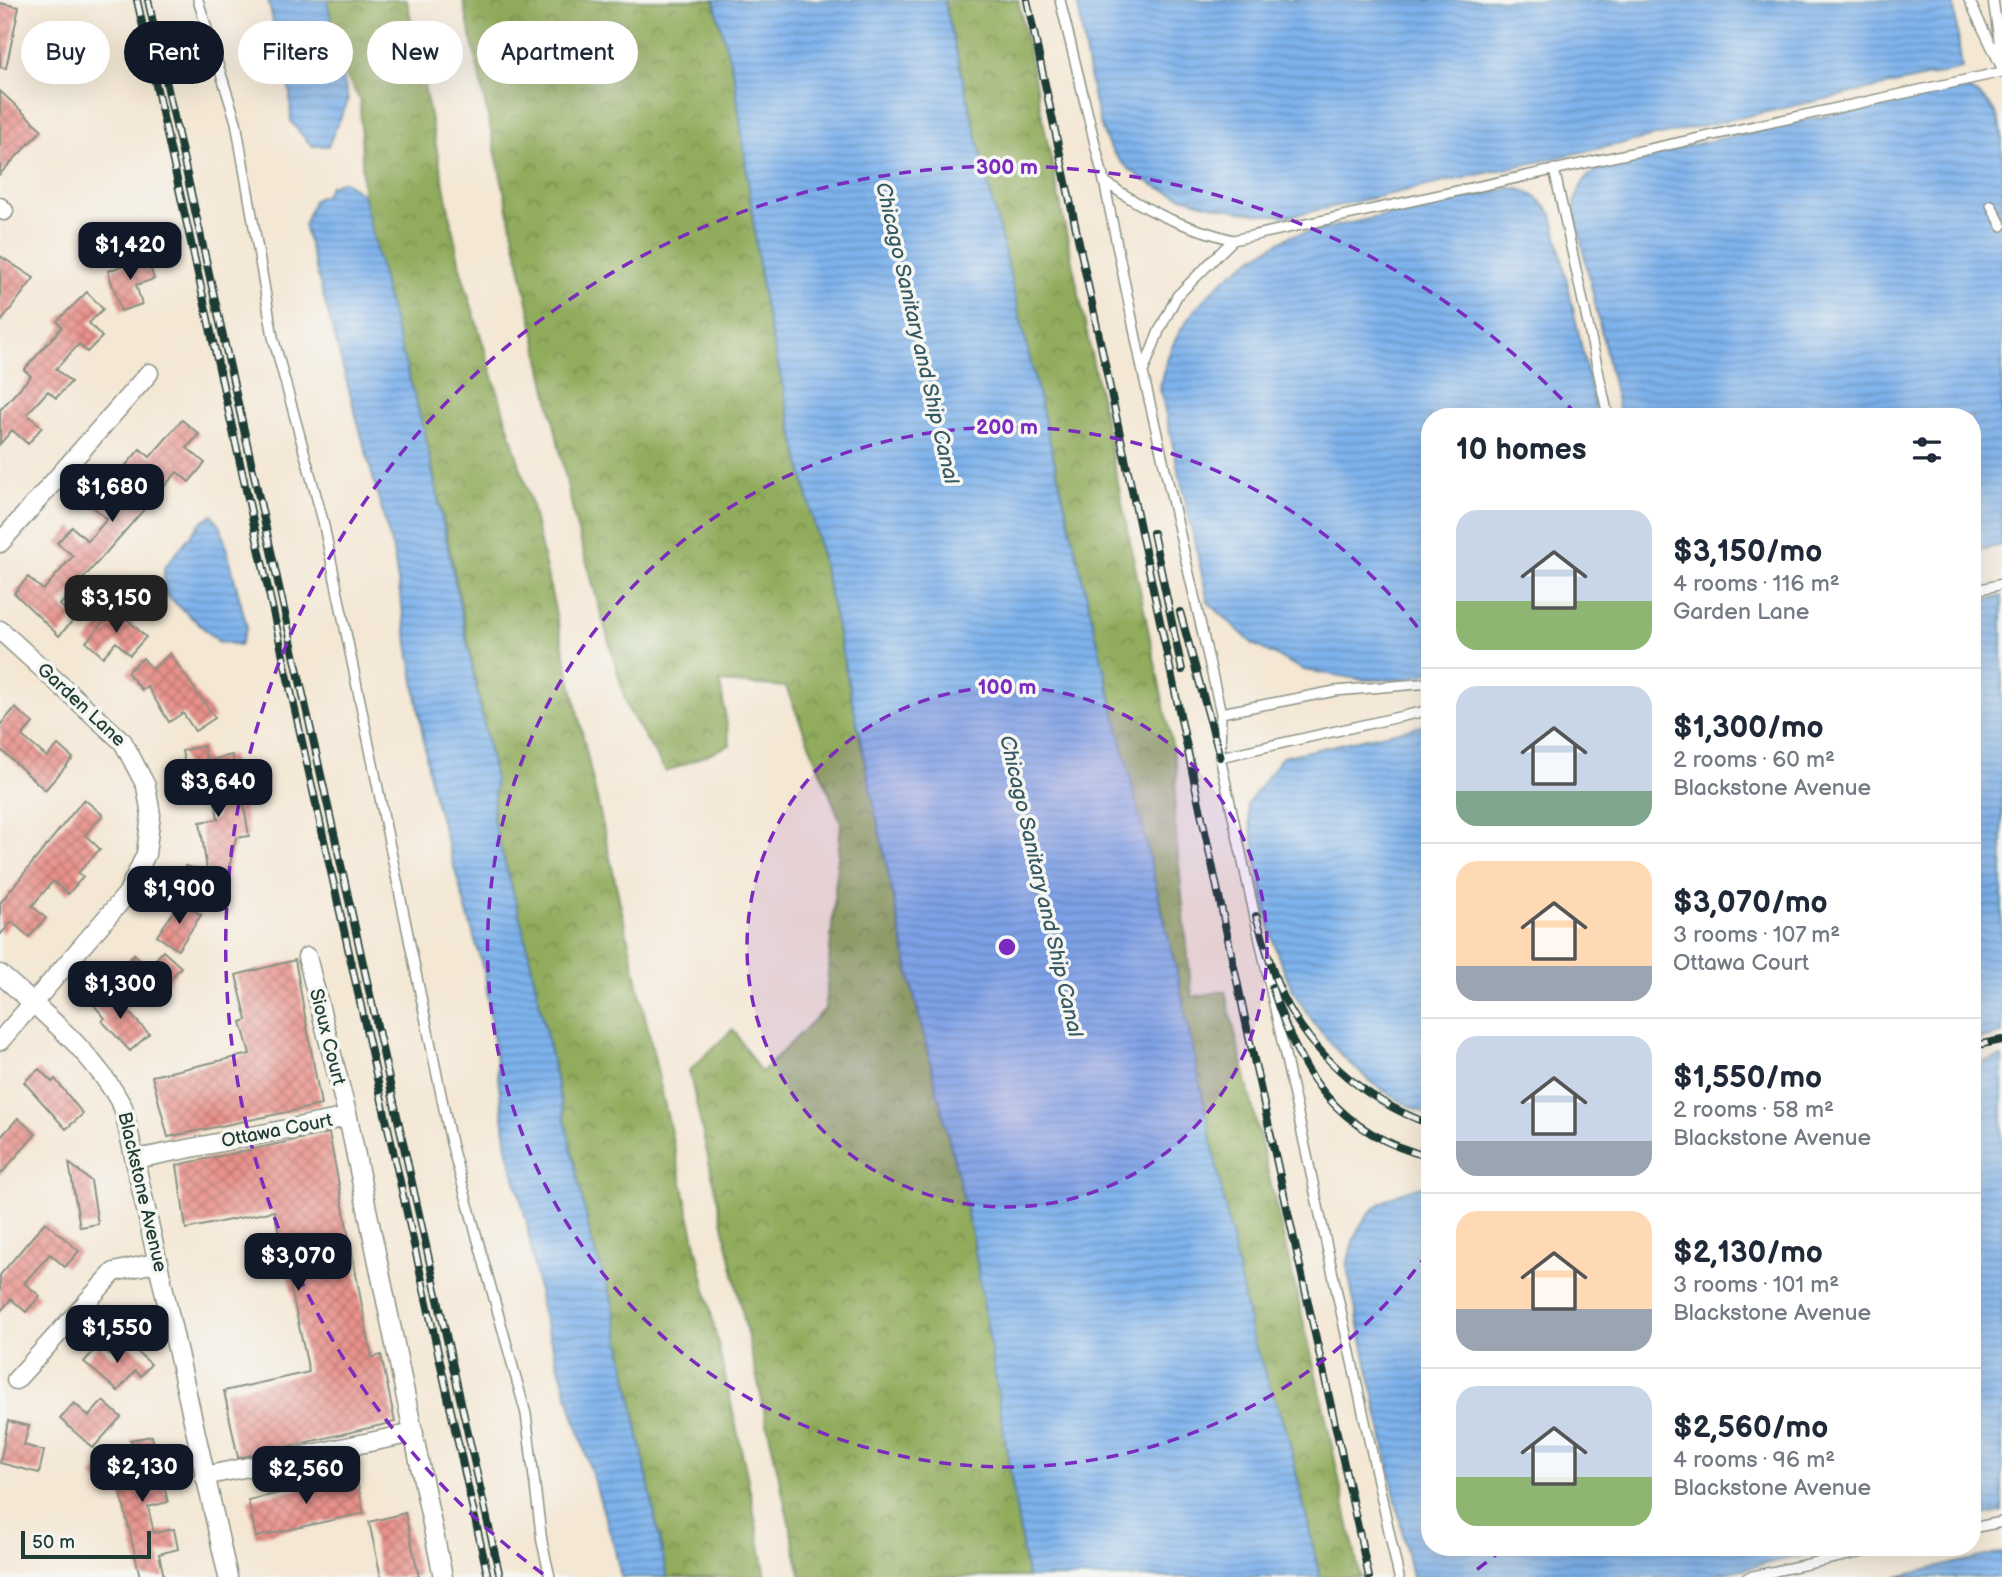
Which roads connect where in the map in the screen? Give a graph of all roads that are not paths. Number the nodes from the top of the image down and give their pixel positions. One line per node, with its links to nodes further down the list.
1 (198, 0): 38 (lane)
2 (1060, 0): 8 (lane)
3 (1969, 0): 6 (lane)
4 (1993, 0): 5 (lane)
5 (2002, 61)
6 (2002, 70): 7 (lane)
7 (1554, 169): 11 (lane); 14 (lane)
8 (1104, 181): 11 (lane); 13 (lane)
9 (1991, 205): 10 (lane)
10 (2002, 226)
11 (1233, 240): 13 (lane)
12 (149, 373): 15 (street)
13 (1143, 373): 21 (lane)
14 (1606, 408)
15 (0, 543)
16 (2002, 584): 17 (lane)
17 (1981, 589)
18 (0, 630): 25 (street, Garden Lane)
19 (1421, 684): 21 (lane)
20 (1421, 712): 22 (lane)
21 (1221, 713): 22 (lane)
22 (1220, 757): 39 (lane)
23 (307, 957): 27 (street, Sioux Court)
24 (0, 974): 25 (street, Blackstone Avenue)
25 (33, 1003): 26 (street, Garden Lane); 28 (street, Blackstone Avenue)
26 (0, 1041)
27 (348, 1117): 28 (street, Ottawa Court); 31 (street, Ottawa Court)
28 (136, 1159): 29 (street, Blackstone Avenue)
29 (159, 1262): 30 (street); 32 (street, Blackstone Avenue)
30 (16, 1380)
31 (414, 1433): 32 (street); 37 (street, Ottawa Court)
32 (204, 1476): 36 (street, Blackstone Avenue)
33 (2002, 1522): 34 (lane)
34 (1981, 1526)
35 (1845, 1556): 40 (lane)
36 (228, 1577)
37 (443, 1577)
38 (550, 1577)
39 (1399, 1577)
40 (1748, 1577)

